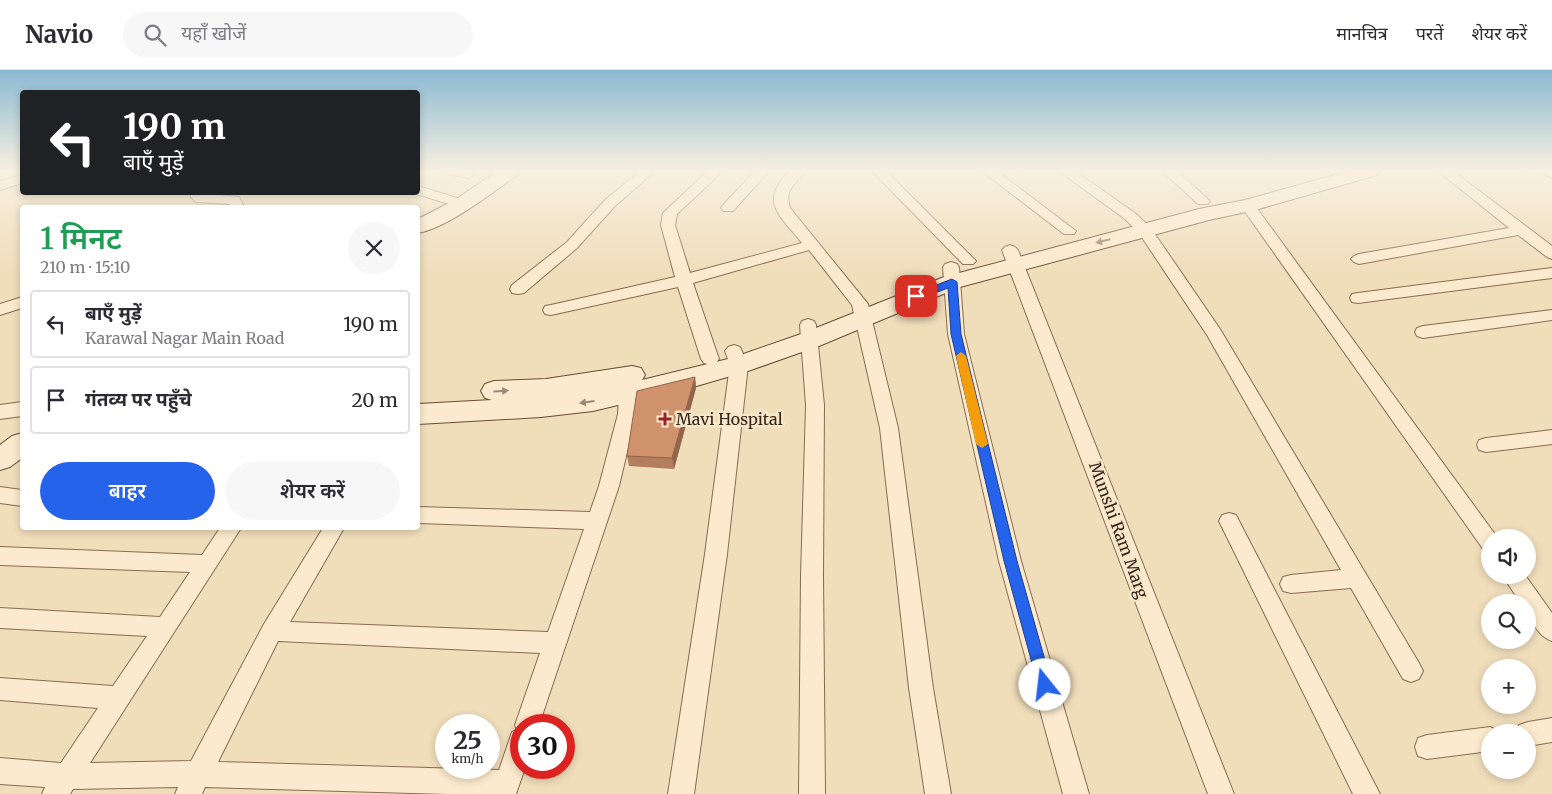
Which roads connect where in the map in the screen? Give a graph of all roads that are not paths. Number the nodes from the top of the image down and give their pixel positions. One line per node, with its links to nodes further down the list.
1 (461, 205): 15 (street)
2 (608, 205): 25 (street)
3 (678, 205): 24 (street)
4 (731, 205): 13 (street)
5 (782, 205): 18 (street)
6 (906, 205): 22 (street)
7 (1033, 205): 17 (street)
8 (1113, 205): 14 (street)
9 (1192, 205): 14 (street)
10 (1252, 205): 12 (street)
11 (1489, 205): 16 (street)
12 (1248, 206): 14 (street); 54 (street)
13 (728, 208)
14 (1138, 223): 17 (street); 20 (street, one-way to 20); 57 (street)
15 (420, 227)
16 (1521, 230): 19 (street); 21 (street)
17 (1069, 232): 20 (street)
18 (811, 245): 24 (street); 30 (street)
19 (1552, 254)
20 (1013, 258): 22 (street); 82 (street, Munshi Ram Marg)
21 (1359, 259)
22 (957, 270): 30 (street); 81 (street)
23 (1552, 273): 26 (street)
24 (686, 280): 29 (street); 35 (street)
25 (518, 289)
26 (1358, 298)
27 (20, 303): 28 (street)
28 (0, 310)
29 (551, 310)
30 (861, 311): 32 (street); 80 (street)
31 (1552, 315): 33 (street)
32 (809, 332): 34 (street); 79 (street)
33 (1423, 332)
34 (736, 358): 35 (street); 36 (street); 78 (street)
35 (710, 359): 36 (street)
36 (629, 385): 37 (street, one-way to 36); 40 (street, one-way to 40); 50 (street)
37 (420, 397)
38 (20, 410): 39 (street)
39 (0, 412)
40 (420, 414)
41 (1552, 437): 43 (street)
42 (20, 445): 44 (street)
43 (1486, 445)
44 (0, 459)
45 (20, 460): 46 (street)
46 (0, 473)
47 (0, 495): 48 (street)
48 (20, 498)
49 (420, 515): 50 (street)
50 (596, 521): 64 (street)
51 (1229, 521): 83 (street)
52 (230, 530): 56 (street)
53 (333, 530): 63 (street)
54 (1481, 530)
55 (0, 556): 56 (street)
56 (207, 564): 61 (street)
57 (1358, 578): 58 (street); 65 (street)
58 (1291, 584)
59 (1519, 584): 62 (street)
60 (0, 618): 61 (street)
61 (165, 628): 67 (street)
62 (1552, 630)
63 (272, 631): 64 (street); 75 (street)
64 (556, 643): 68 (street)
65 (1411, 672)
66 (0, 688): 67 (street)
67 (119, 698): 76 (street)
68 (531, 714)
69 (1552, 730): 70 (street)
70 (1536, 733)
71 (1481, 739): 72 (street)
72 (1427, 747)
73 (0, 771): 76 (street)
74 (510, 773): 77 (street)
75 (193, 784): 76 (street); 77 (street)
76 (61, 785)
77 (505, 788)
78 (681, 794)
79 (812, 794)
80 (938, 794)
81 (1076, 794)
82 (1221, 794)
83 (1367, 794)

